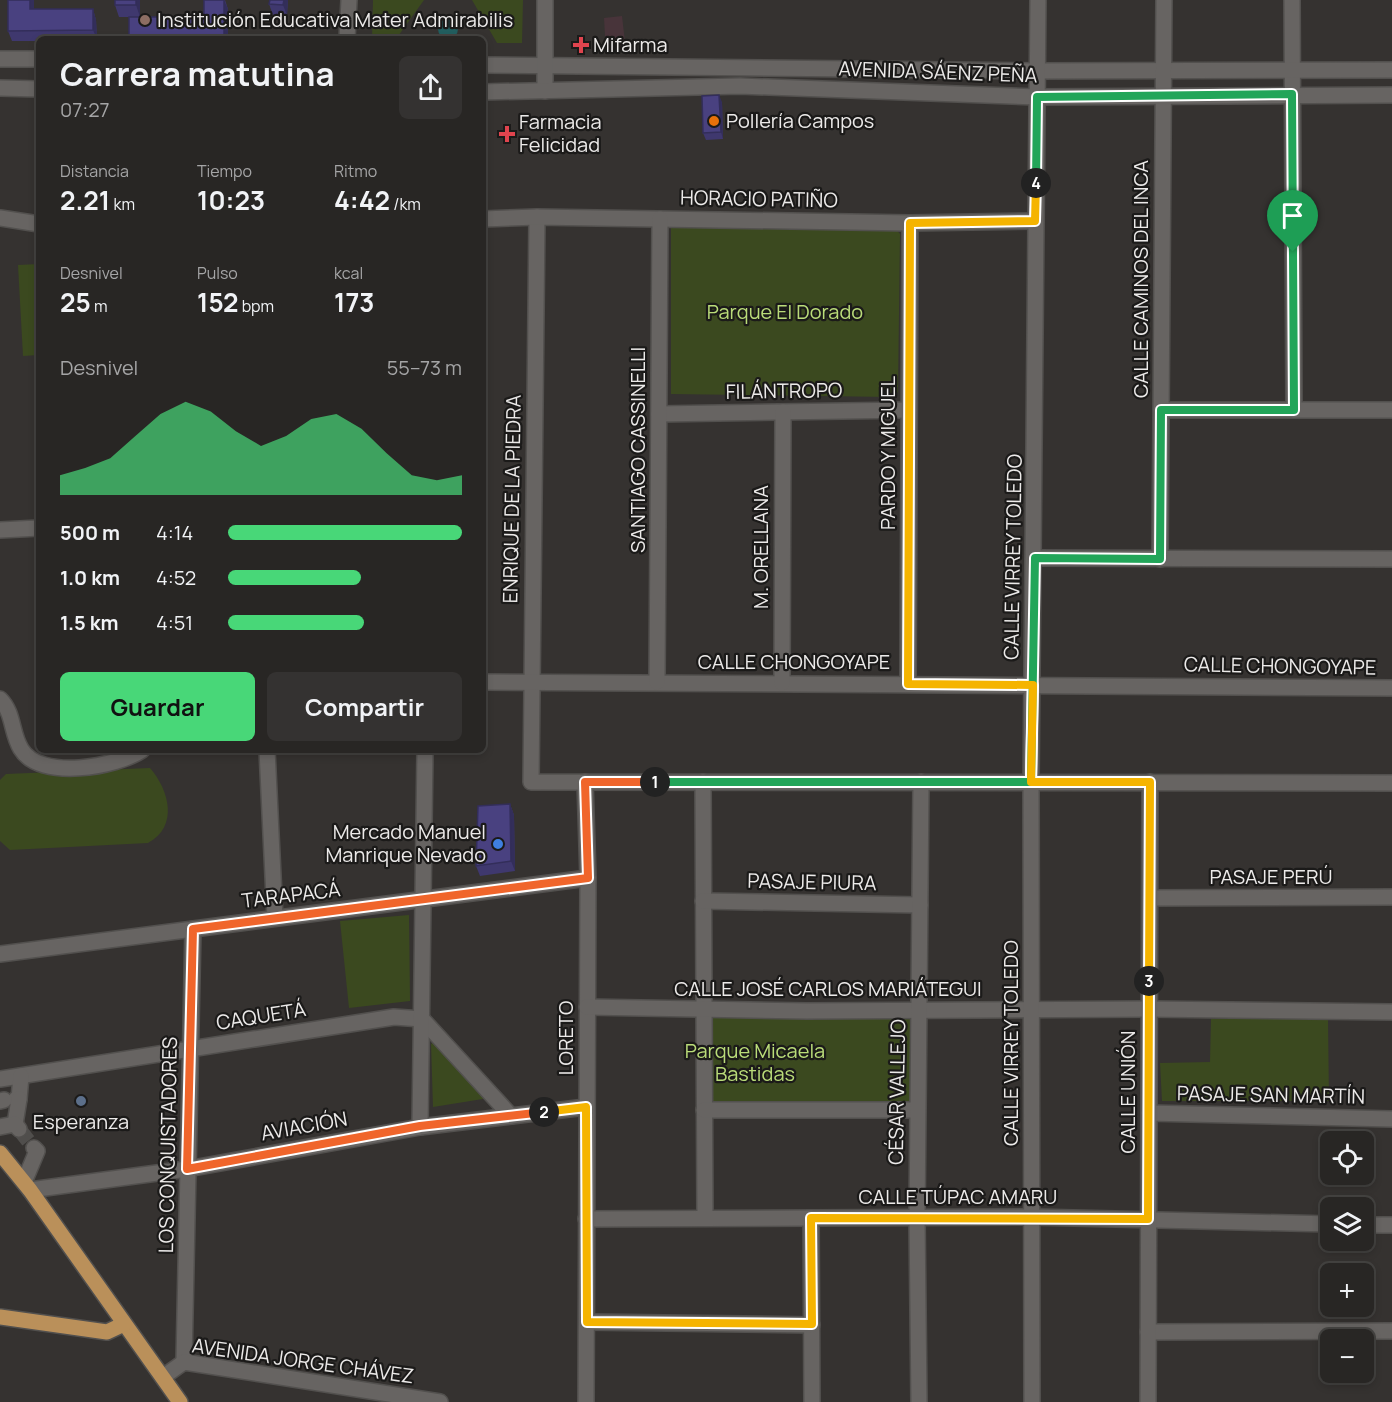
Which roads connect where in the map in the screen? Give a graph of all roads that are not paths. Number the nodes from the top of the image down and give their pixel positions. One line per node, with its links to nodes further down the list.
1 (349, 0): 6 (street)
2 (545, 0): 10 (street)
3 (1038, 0): 14 (street, CALLE VIRREY TOLEDO)
4 (1164, 0): 12 (street, CALLE CAMINOS DEL INCA)
5 (1292, 0): 11 (street)
6 (347, 36)
7 (0, 58): 8 (street)
8 (36, 59)
9 (486, 65): 10 (street, AVENIDA SÁENZ PEÑA)
10 (544, 65): 14 (street, AVENIDA SÁENZ PEÑA); 17 (street)
11 (1292, 68): 12 (street, AVENIDA SÁENZ PEÑA); 13 (street, AVENIDA SÁENZ PEÑA); 19 (street)
12 (1164, 70): 14 (street, AVENIDA SÁENZ PEÑA); 21 (street, CALLE CAMINOS DEL INCA)
13 (1392, 70)
14 (1038, 71): 22 (street, CALLE VIRREY TOLEDO)
15 (0, 87): 16 (street)
16 (36, 89)
17 (544, 90): 18 (street, AVENIDA SÁENZ PEÑA); 22 (street, AVENIDA SÁENZ PEÑA)
18 (486, 92)
19 (1292, 94): 20 (street, AVENIDA SÁENZ PEÑA); 21 (street, AVENIDA SÁENZ PEÑA); 32 (street)
20 (1392, 94)
21 (1163, 95): 22 (street, AVENIDA SÁENZ PEÑA); 31 (street, CALLE CAMINOS DEL INCA)
22 (1037, 97): 27 (street, CALLE VIRREY TOLEDO)
23 (537, 217): 25 (street, HORACIO PATIÑO); 26 (street, HORACIO PATIÑO); 41 (street, ENRIQUE DE LA PIEDRA)
24 (0, 218): 29 (street)
25 (486, 219)
26 (660, 219): 28 (street, HORACIO PATIÑO); 35 (street, SANTIAGO CASSINELLI)
27 (1035, 221): 28 (street, HORACIO PATIÑO); 38 (street, CALLE VIRREY TOLEDO)
28 (910, 223): 30 (street, PARDO Y MIGUEL)
29 (36, 224)
30 (909, 410): 34 (street, FILÁNTROPO); 45 (street, PARDO Y MIGUEL)
31 (1161, 410): 32 (street); 39 (street, CALLE CAMINOS DEL INCA)
32 (1294, 410): 33 (street)
33 (1392, 410)
34 (783, 412): 35 (street, FILÁNTROPO); 44 (street, M. ORELLANA)
35 (659, 414): 42 (street, SANTIAGO CASSINELLI)
36 (36, 528): 37 (street)
37 (0, 530)
38 (1035, 558): 39 (street); 46 (street, CALLE VIRREY TOLEDO)
39 (1160, 559): 40 (street)
40 (1392, 560)
41 (531, 680): 42 (street, CALLE CHONGOYAPE); 43 (street, CALLE CHONGOYAPE); 52 (street, ENRIQUE DE LA PIEDRA)
42 (657, 681): 44 (street, CALLE CHONGOYAPE)
43 (486, 682)
44 (782, 683): 45 (street, CALLE CHONGOYAPE)
45 (908, 684): 46 (street, CALLE CHONGOYAPE)
46 (1033, 685): 47 (street, CALLE CHONGOYAPE); 55 (street, CALLE VIRREY TOLEDO)
47 (1392, 688)
48 (0, 699): 49 (street)
49 (137, 753)
50 (267, 753): 64 (street)
51 (425, 753): 61 (street)
52 (585, 782): 53 (street); 58 (street, LORETO)
53 (703, 782): 54 (street); 62 (street)
54 (921, 782): 55 (street); 63 (street, CÉSAR VALLEJO)
55 (1031, 782): 56 (street); 71 (street, CALLE VIRREY TOLEDO)
56 (1150, 782): 57 (street); 60 (street, CALLE UNIÓN)
57 (1392, 783)
58 (588, 878): 61 (street, TARAPACÁ); 67 (street, LORETO)
59 (1392, 897): 60 (street, PASAJE PERÚ)
60 (1150, 898): 69 (street, CALLE UNIÓN)
61 (424, 899): 64 (street, TARAPACÁ); 73 (street)
62 (703, 901): 63 (street, PASAJE PIURA); 68 (street)
63 (920, 905): 70 (street, CÉSAR VALLEJO)
64 (275, 918): 65 (street, TARAPACÁ)
65 (193, 929): 66 (street, TARAPACÁ); 74 (street, LOS CONQUISTADORES)
66 (0, 954)
67 (587, 1007): 68 (street, CALLE JOSÉ CARLOS MARIÁTEGUI); 78 (street, LORETO)
68 (703, 1009): 70 (street, CALLE JOSÉ CARLOS MARIÁTEGUI); 79 (street)
69 (1149, 1009): 71 (street, CALLE JOSÉ CARLOS MARIÁTEGUI); 72 (street, CALLE JOSÉ CARLOS MARIÁTEGUI); 81 (street, CALLE UNIÓN)
70 (918, 1011): 71 (street, CALLE JOSÉ CARLOS MARIÁTEGUI); 80 (street, CÉSAR VALLEJO)
71 (1031, 1011): 90 (street, CALLE VIRREY TOLEDO)
72 (1392, 1012)
73 (422, 1019): 74 (street, CAQUETÁ); 82 (street); 85 (street)
74 (190, 1048): 75 (street, CAQUETÁ); 88 (street, LOS CONQUISTADORES)
75 (21, 1076): 76 (street, CAQUETÁ); 77 (street)
76 (0, 1079)
77 (10, 1100): 84 (street)
78 (586, 1107): 82 (street, AVIACIÓN); 94 (street, LORETO)
79 (704, 1110): 80 (street); 91 (street)
80 (917, 1110): 93 (street, CÉSAR VALLEJO)
81 (1149, 1113): 83 (street, PASAJE SAN MARTÍN); 95 (street, CALLE UNIÓN)
82 (511, 1116): 85 (street, AVIACIÓN)
83 (1392, 1119)
84 (11, 1126)
85 (420, 1126): 88 (street, AVIACIÓN)
86 (34, 1148): 89 (street)
87 (0, 1153): 89 (main road)
88 (187, 1169): 89 (street, AVIACIÓN); 105 (street, LOS CONQUISTADORES)
89 (27, 1186): 101 (main road)
90 (1032, 1217): 93 (street, CALLE TÚPAC AMARU); 95 (street, CALLE TÚPAC AMARU); 114 (street, CALLE VIRREY TOLEDO)
91 (705, 1218): 92 (street, CALLE TÚPAC AMARU); 94 (street, CALLE TÚPAC AMARU)
92 (811, 1218): 93 (street, CALLE TÚPAC AMARU); 102 (street)
93 (916, 1218): 113 (street, CÉSAR VALLEJO)
94 (586, 1219): 100 (street, LORETO)
95 (1148, 1219): 96 (street, CALLE TÚPAC AMARU); 104 (street, CALLE UNIÓN)
96 (1320, 1224)
97 (1374, 1225): 98 (street)
98 (1392, 1225)
99 (0, 1317): 101 (main road)
100 (587, 1322): 102 (street); 111 (street, LORETO)
101 (124, 1324): 106 (main road)
102 (812, 1324): 112 (street)
103 (1392, 1330): 104 (street)
104 (1148, 1332): 115 (street, CALLE UNIÓN)
105 (184, 1362): 106 (street, AVENIDA JORGE CHÁVEZ); 107 (street, AVENIDA JORGE CHÁVEZ)
106 (163, 1377): 108 (main road)
107 (336, 1386): 109 (street); 110 (street, AVENIDA JORGE CHÁVEZ)
108 (180, 1402)
109 (347, 1402)
110 (440, 1402)
111 (586, 1402)
112 (812, 1402)
113 (919, 1402)
114 (1032, 1402)
115 (1148, 1402)

